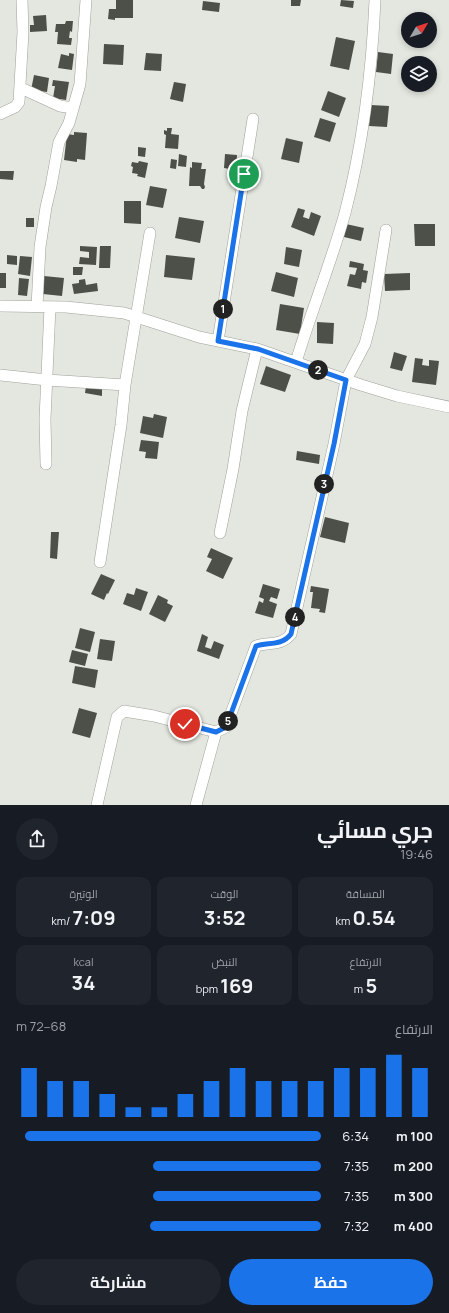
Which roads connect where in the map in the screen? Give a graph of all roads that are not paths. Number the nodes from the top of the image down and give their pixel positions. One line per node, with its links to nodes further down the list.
1 (22, 0): 4 (street)
2 (86, 0): 5 (street)
3 (376, 0): 16 (street)
4 (21, 88): 5 (street); 6 (street)
5 (73, 108): 11 (street)
6 (0, 114)
7 (253, 119): 14 (street)
8 (386, 230): 19 (street)
9 (150, 233): 13 (street)
10 (0, 306): 11 (street)
11 (37, 307): 12 (street)
12 (50, 307): 13 (street); 18 (street)
13 (136, 316): 14 (street); 20 (street)
14 (218, 341): 15 (street)
15 (258, 349): 16 (street); 23 (street)
16 (296, 362): 19 (street)
17 (0, 375): 18 (street)
18 (47, 380): 20 (street); 22 (street)
19 (346, 380): 21 (street); 25 (street)
20 (125, 385): 24 (street)
21 (449, 408)
22 (46, 464)
23 (220, 533)
24 (100, 562)
25 (216, 732): 26 (street); 27 (street)
26 (97, 805)
27 (196, 805)

